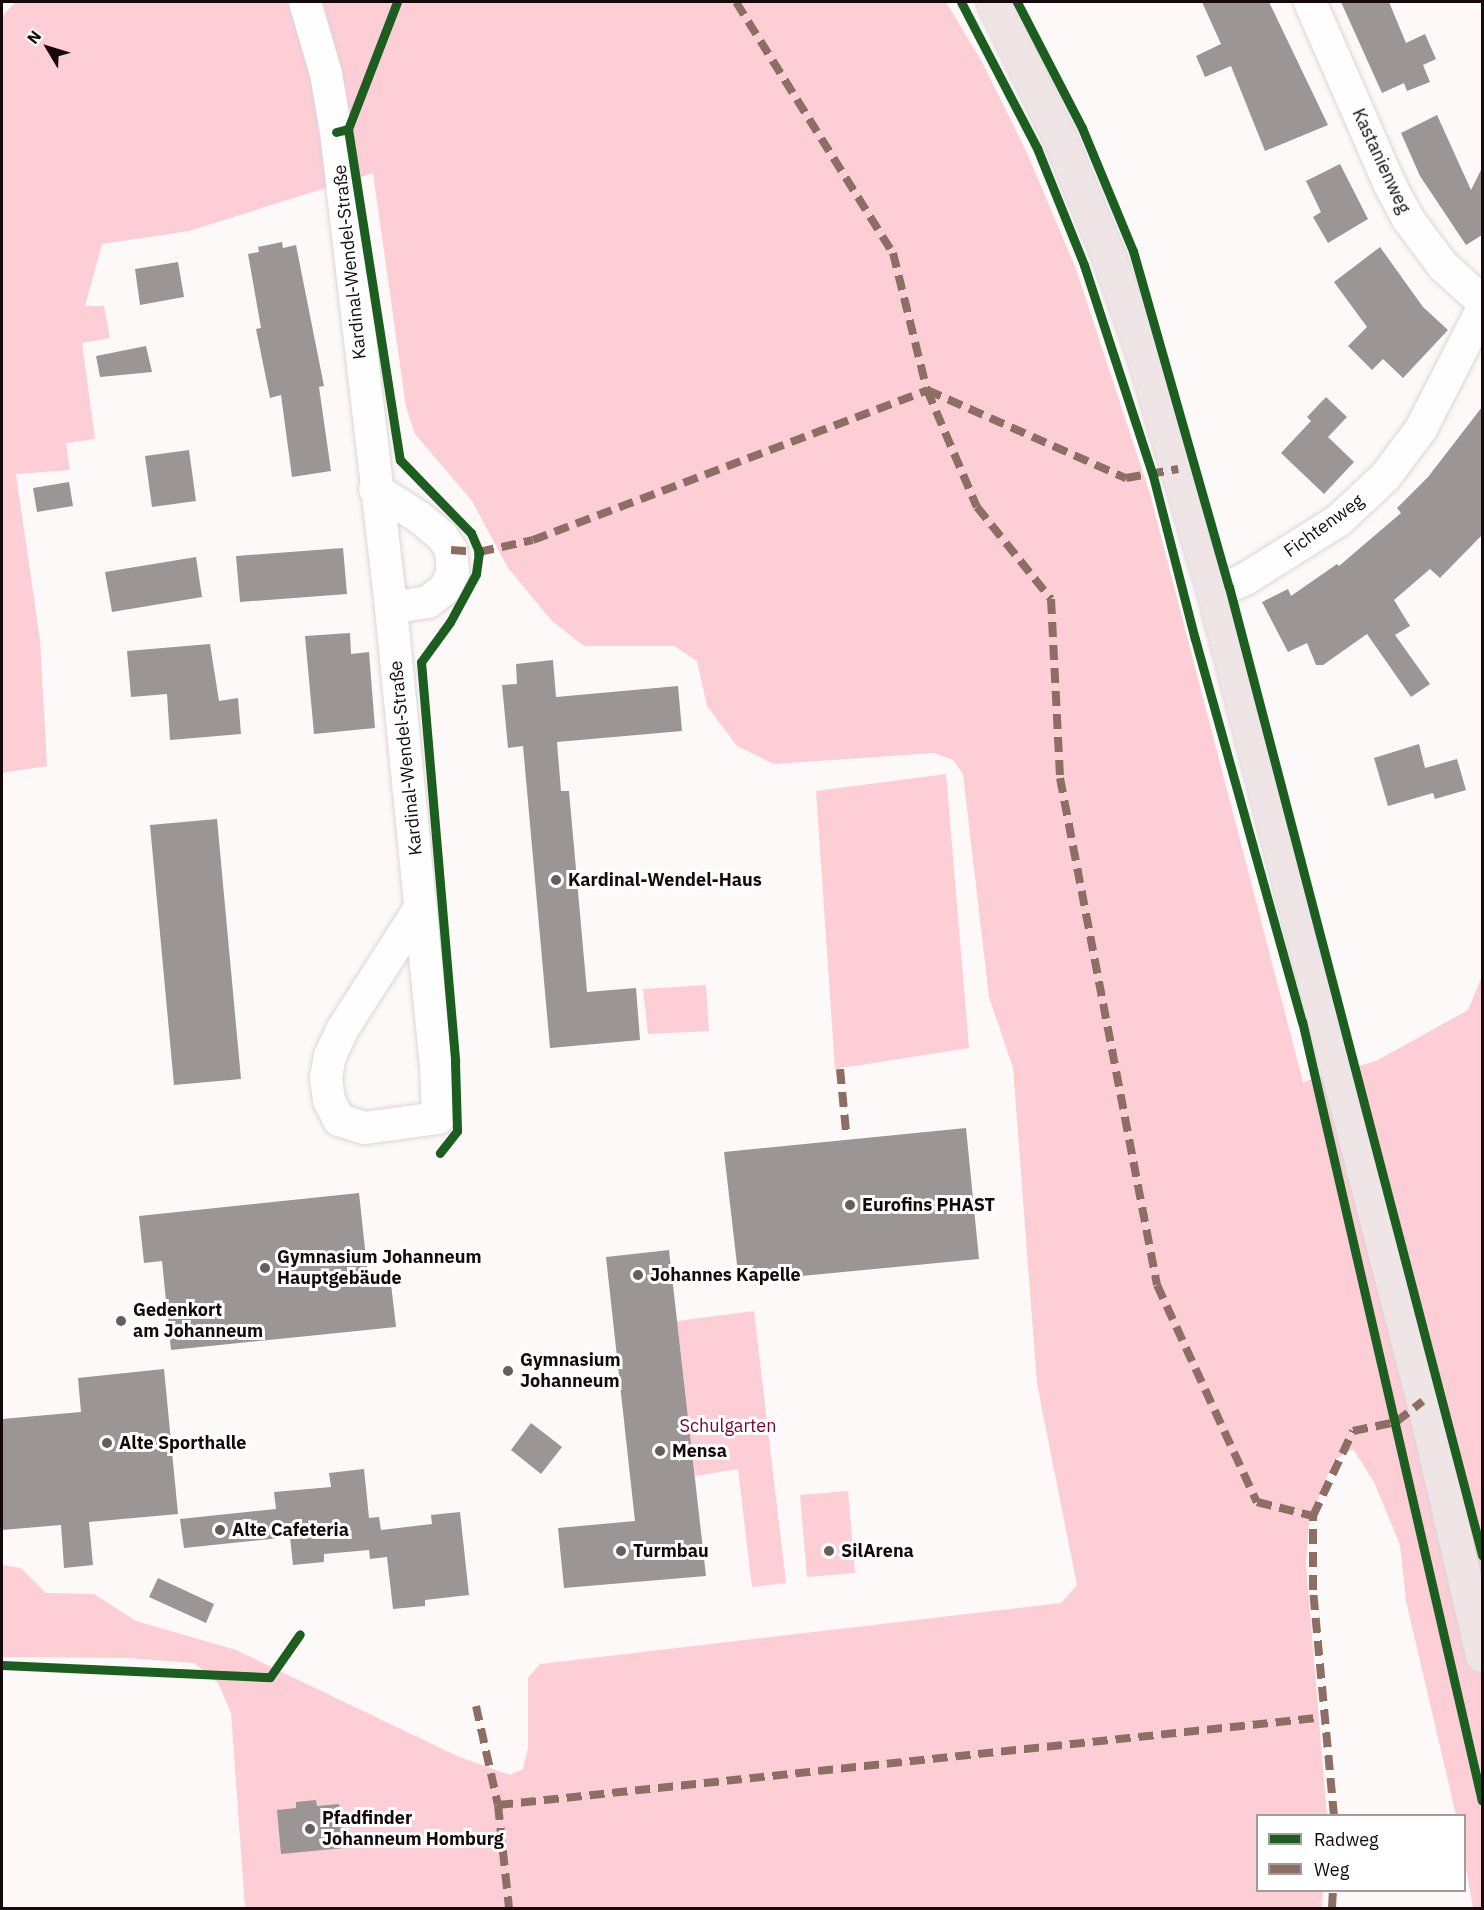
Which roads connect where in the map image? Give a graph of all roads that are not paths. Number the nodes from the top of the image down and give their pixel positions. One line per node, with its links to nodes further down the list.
1 (305, 2): 6 (street, Kardinal-Wendel-Straße)
2 (993, 2): 7 (main road)
3 (1310, 2): 4 (street, Kastanienweg)
4 (1482, 301)
5 (1482, 310): 7 (street, Fichtenweg)
6 (375, 489): 8 (street, Kardinal-Wendel-Straße); 8 (street)
7 (1214, 593): 10 (main road)
8 (391, 608): 9 (street, Kardinal-Wendel-Straße)
9 (420, 908): 9 (street, Kardinal-Wendel-Straße)
10 (1482, 1655)

